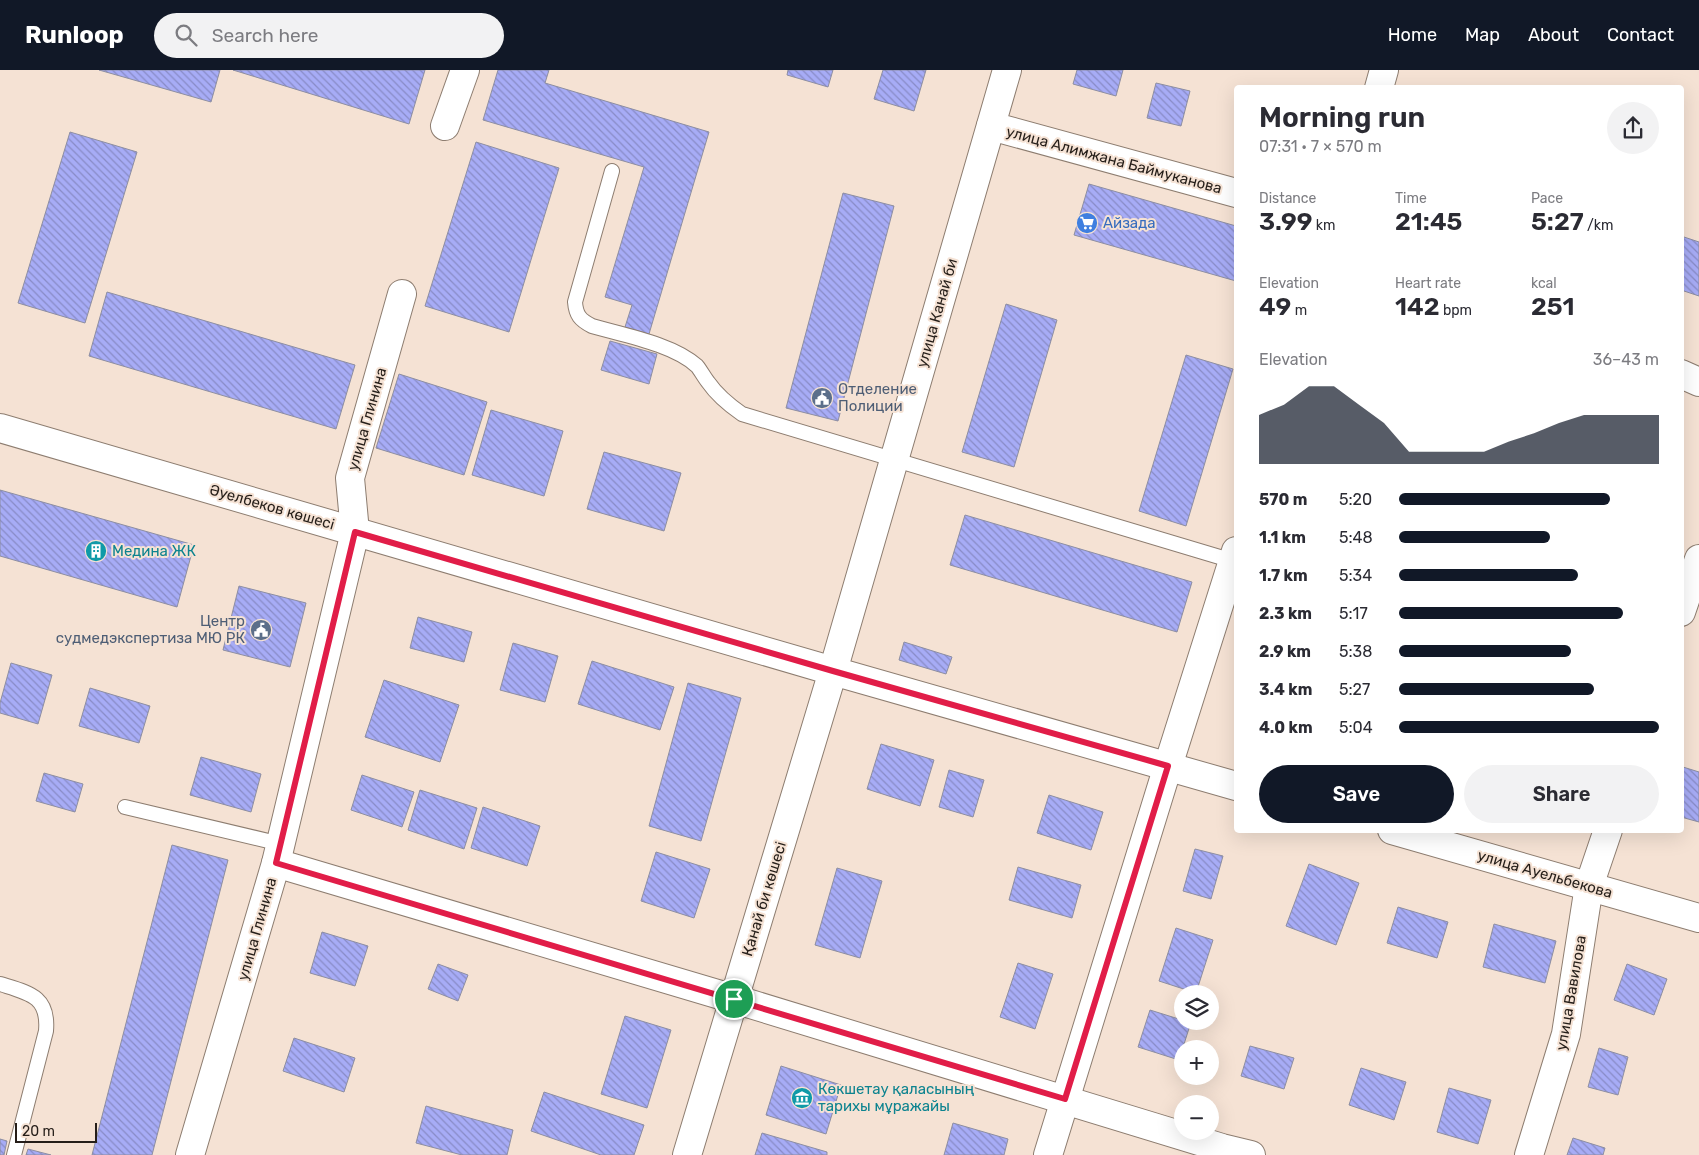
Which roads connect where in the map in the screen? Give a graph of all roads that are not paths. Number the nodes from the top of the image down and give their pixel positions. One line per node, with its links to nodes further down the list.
1 (465, 70): 5 (street)
2 (1007, 70): 6 (street, улица Канай би)
3 (1384, 70): 4 (street)
4 (1380, 85)
5 (445, 126)
6 (991, 126): 8 (street, улица Алимжана Баймуканова); 13 (street, улица Канай би)
7 (612, 171): 13 (lane)
8 (1234, 192)
9 (402, 294): 14 (street, улица Глинина)
10 (1684, 375): 11 (street)
11 (1699, 382)
12 (0, 428): 14 (street, Әуелбеков көшесі)
13 (894, 460): 15 (lane); 19 (street, улица Канай би)
14 (355, 532): 19 (street, Әуелбеков көшесі); 25 (street, улица Глинина)
15 (1234, 556)
16 (1234, 559): 20 (street)
17 (1699, 559): 18 (street)
18 (1684, 603)
19 (833, 671): 20 (street); 29 (street, Қанай би көшесі)
20 (1168, 766): 21 (street); 30 (street)
21 (1234, 785)
22 (125, 807): 25 (lane)
23 (1403, 833): 26 (street, улица Ауельбекова)
24 (1607, 833): 26 (street, улица Вавилова)
25 (278, 853): 29 (street); 32 (street, улица Глинина)
26 (1589, 886): 27 (street, улица Ауельбекова); 36 (street, улица Вавилова)
27 (1699, 918)
28 (0, 984): 31 (lane)
29 (734, 999): 30 (street); 33 (street, Қанай би көшесі)
30 (1065, 1099): 34 (street); 35 (street)
31 (14, 1155)
32 (190, 1155)
33 (687, 1155)
34 (1048, 1155)
35 (1251, 1155)
36 (1529, 1155)

